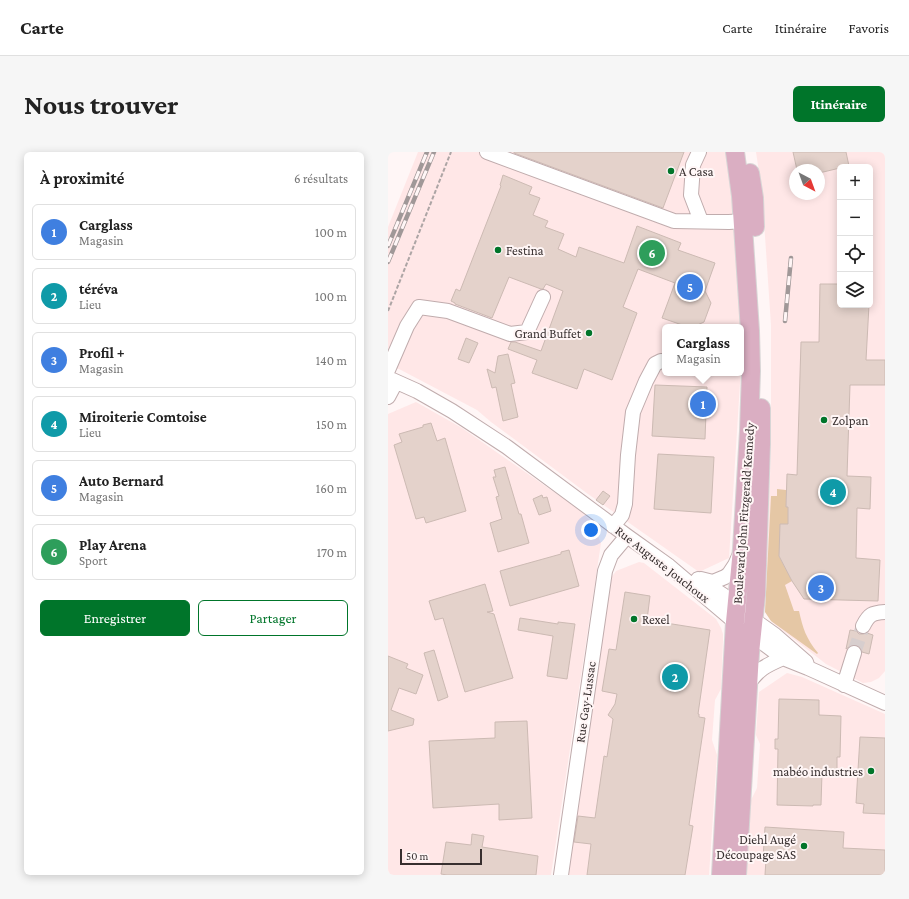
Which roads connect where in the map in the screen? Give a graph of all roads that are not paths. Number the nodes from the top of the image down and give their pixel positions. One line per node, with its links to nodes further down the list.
1 (487, 152): 6 (street)
2 (698, 152): 6 (street)
3 (735, 152): 5 (main road, Boulevard John Fitzgerald Kennedy)
4 (748, 152): 21 (main road, Boulevard John Fitzgerald Kennedy)
5 (743, 221): 6 (street); 8 (main road, Boulevard John Fitzgerald Kennedy)
6 (701, 222)
7 (543, 297): 10 (street)
8 (746, 337): 15 (main road, Boulevard John Fitzgerald Kennedy)
9 (662, 361): 13 (street)
10 (388, 370)
11 (392, 380): 12 (street); 13 (street, Rue Auguste Jouchoux)
12 (388, 396)
13 (613, 526): 14 (street, Rue Auguste Jouchoux)
14 (627, 536): 16 (street, Rue Auguste Jouchoux); 28 (street, Rue Gay-Lussac)
15 (742, 549): 17 (street); 19 (main road, Boulevard John Fitzgerald Kennedy)
16 (669, 566): 17 (street); 19 (street, Rue Auguste Jouchoux)
17 (698, 579): 19 (street, Rue Auguste Jouchoux)
18 (885, 612): 20 (street)
19 (736, 614): 21 (street, Rue Auguste Jouchoux); 29 (main road, Boulevard John Fitzgerald Kennedy)
20 (863, 626)
21 (753, 627): 23 (street, Rue Auguste Jouchoux); 24 (street, Rue Auguste Jouchoux); 25 (main road, Boulevard John Fitzgerald Kennedy)
22 (854, 652): 26 (street)
23 (783, 658): 24 (street, Rue Auguste Jouchoux); 25 (street)
24 (808, 668): 26 (street, Rue Auguste Jouchoux)
25 (748, 684): 30 (main road, Boulevard John Fitzgerald Kennedy)
26 (844, 685): 27 (street, Rue Auguste Jouchoux)
27 (885, 703)
28 (561, 875)
29 (721, 875)
30 (737, 875)

